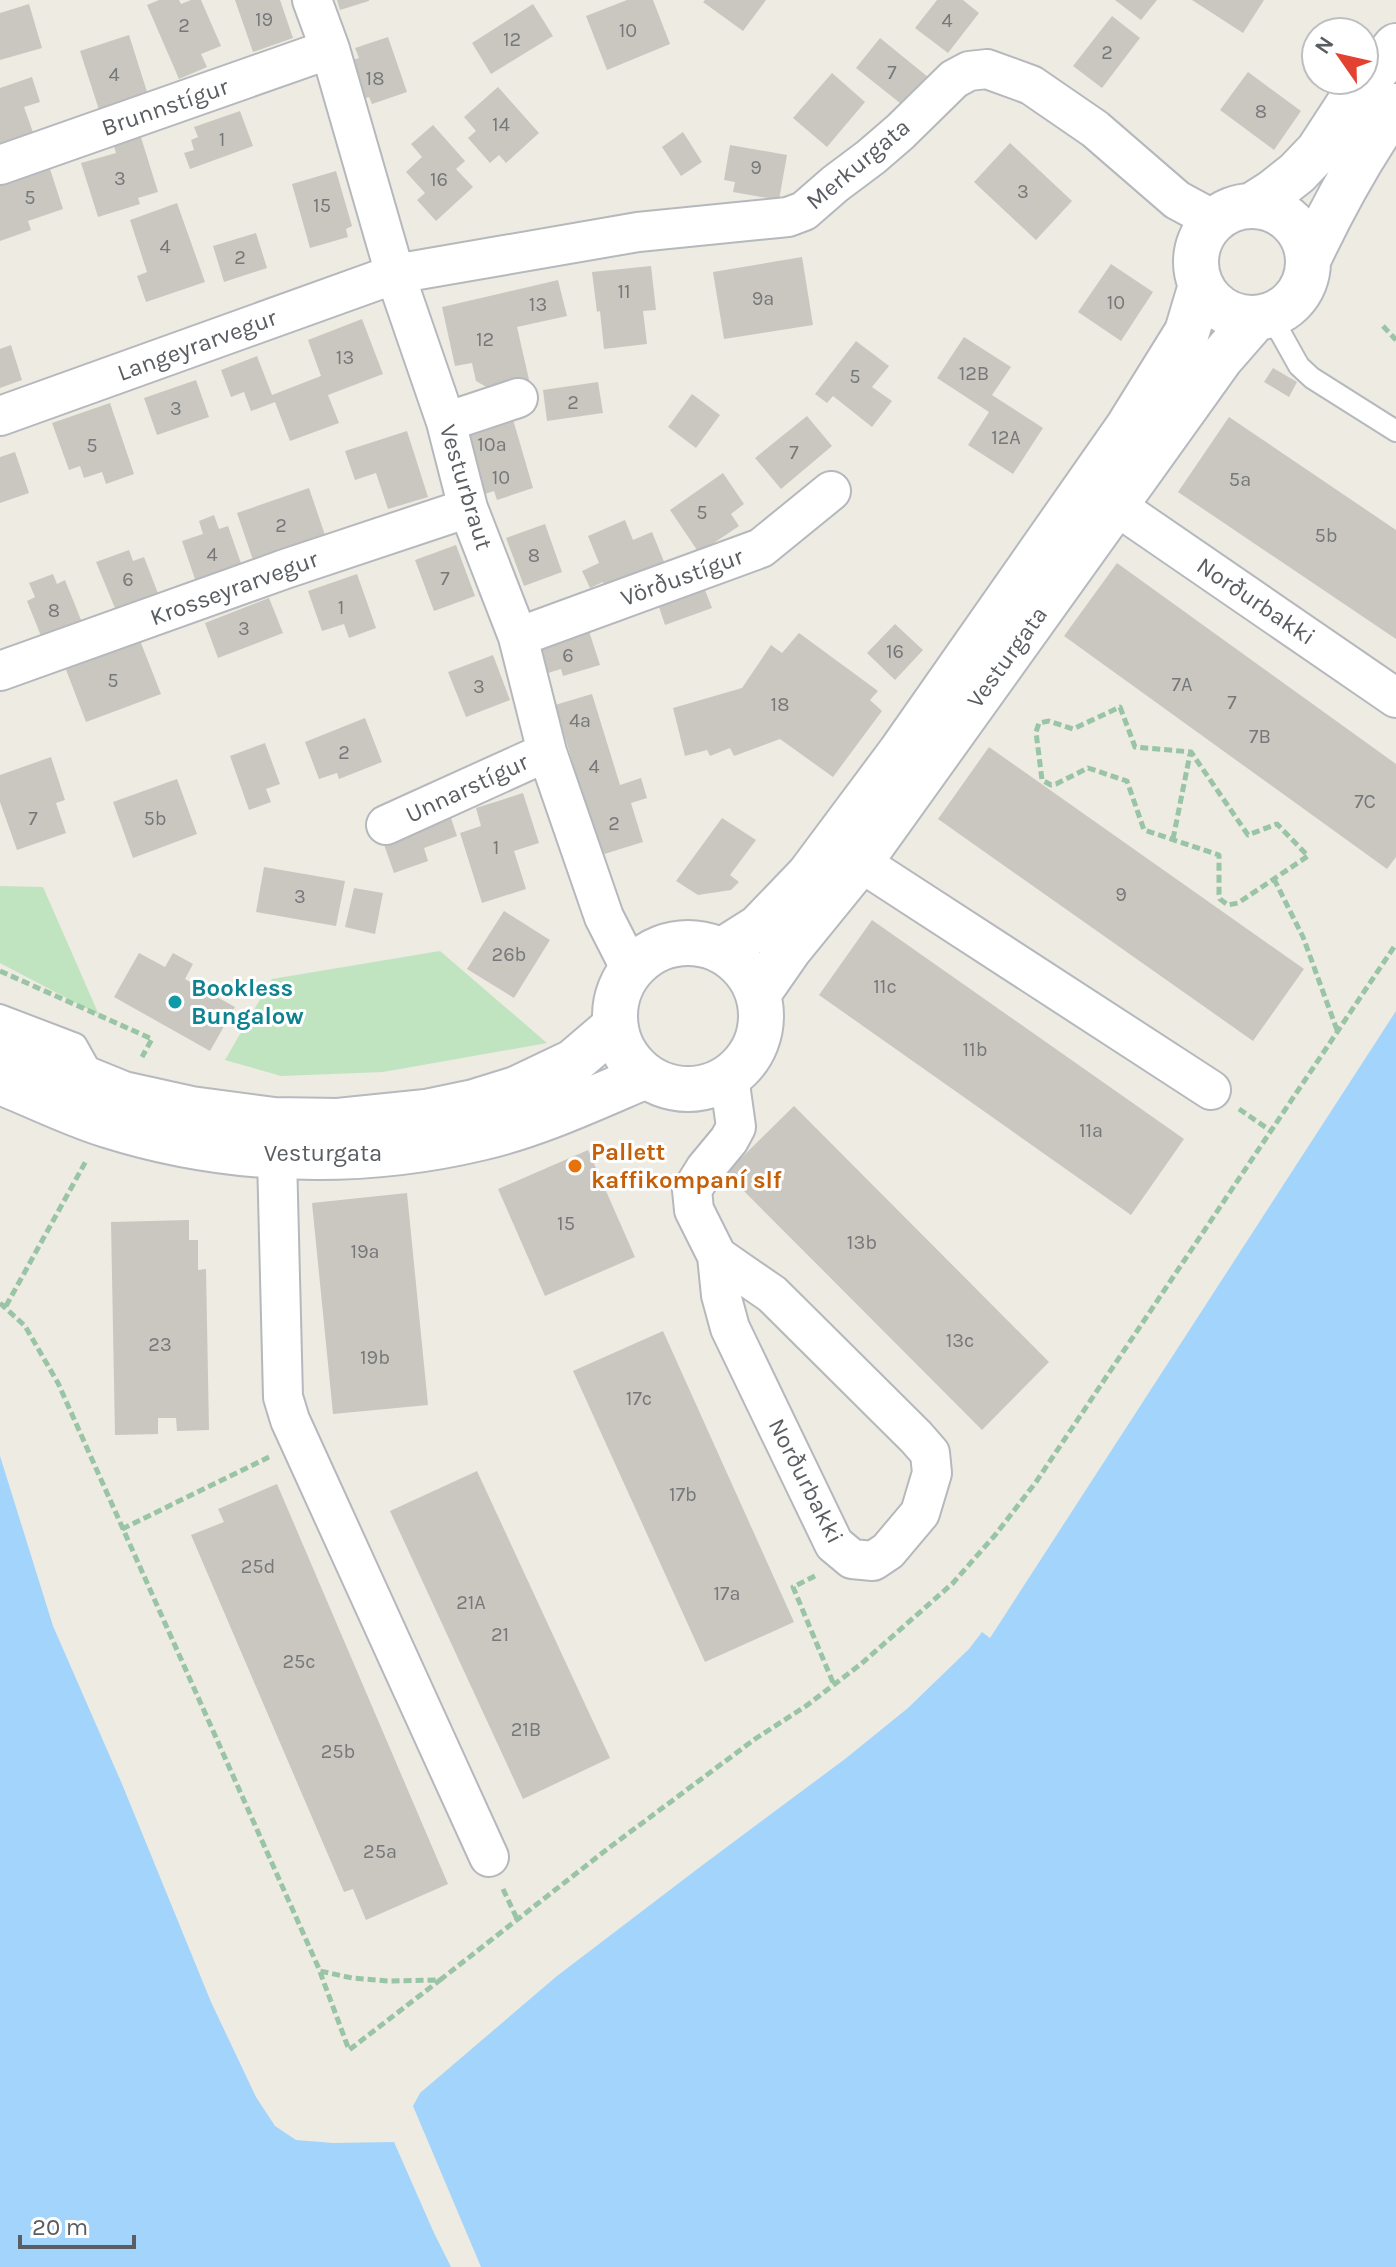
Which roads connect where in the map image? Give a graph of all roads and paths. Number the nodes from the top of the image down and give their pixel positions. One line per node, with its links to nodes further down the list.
1 (312, 0): 3 (street, Vesturbraut)
2 (1396, 46): 6 (main road)
3 (330, 49): 5 (street, Brunnstígur); 8 (street, Vesturbraut)
4 (1396, 106): 7 (main road)
5 (0, 165)
6 (1232, 213): 7 (main road); 8 (street, Merkurgata); 9 (main road)
7 (1309, 258): 10 (main road)
8 (395, 274): 14 (street, Langeyrarvegur); 15 (street, Vesturbraut)
9 (1201, 285): 10 (main road); 30 (main road, Vesturgata)
10 (1263, 318): 16 (lane); 18 (main road, Vesturgata)
11 (1383, 326): 12 (path)
12 (1396, 340)
13 (518, 398): 15 (street)
14 (0, 416)
15 (446, 422): 19 (street, Vesturbraut)
16 (1396, 431)
17 (831, 491): 20 (street, Vörðustígur)
18 (1115, 505): 22 (street, Norðurbakki); 27 (main road, Vesturgata)
19 (468, 508): 20 (street, Vesturbraut); 21 (street, Krosseyrarvegur)
20 (518, 637): 23 (street, Vesturbraut)
21 (0, 671)
22 (1396, 698)
23 (547, 752): 25 (street, Unnarstígur); 31 (street, Vesturbraut)
24 (1191, 752): 26 (path); 26 (path); 28 (path)
25 (386, 825)
26 (1173, 839): 28 (path)
27 (860, 862): 32 (main road, Vesturgata); 41 (street)
28 (1274, 879): 35 (path)
29 (1396, 944): 35 (path)
30 (721, 951): 31 (main road); 32 (main road)
31 (631, 970): 34 (main road)
32 (758, 994): 38 (main road)
33 (0, 1015): 40 (lane)
34 (615, 1026): 37 (main road); 40 (main road, Vesturgata)
35 (1337, 1030): 48 (path)
36 (0, 1044): 40 (main road, Vesturgata)
37 (646, 1076): 38 (main road); 42 (main road, Vesturgata)
38 (729, 1077): 43 (street, Norðurbakki)
39 (0, 1082): 42 (main road, Vesturgata)
40 (98, 1083)
41 (1211, 1090)
42 (277, 1157): 45 (street)
43 (717, 1256): 47 (street, Norðurbakki); 47 (street, Norðurbakki)
44 (0, 1303): 46 (path)
45 (300, 1441): 46 (path); 49 (street)
46 (122, 1529): 50 (path)
47 (852, 1559): 48 (path)
48 (834, 1685): 51 (path)
49 (489, 1857)
50 (320, 1971): 51 (path); 51 (path)
51 (440, 1980)

